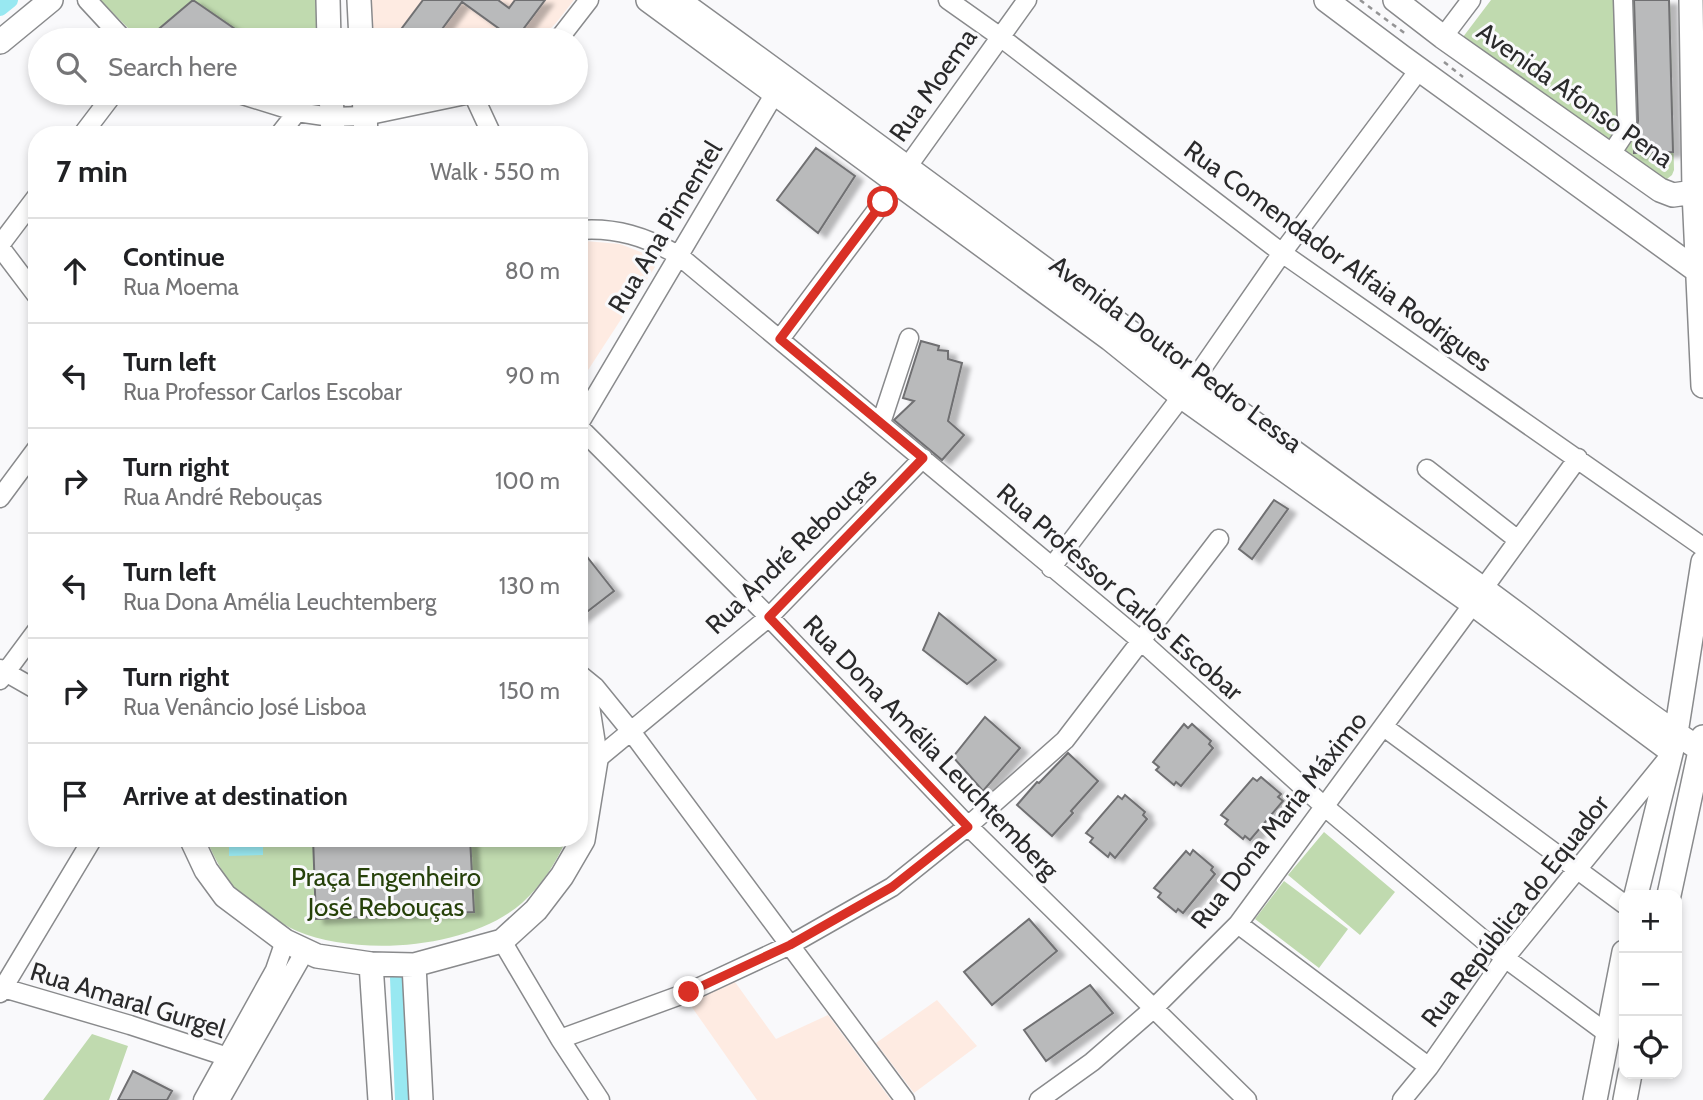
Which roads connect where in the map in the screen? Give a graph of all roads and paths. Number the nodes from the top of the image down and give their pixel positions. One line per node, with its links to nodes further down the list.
1 (51, 0): 21 (main road)
2 (87, 0): 15 (street)
3 (328, 0): 16 (main road)
4 (359, 0): 17 (main road)
5 (589, 0): 18 (street)
6 (648, 0): 23 (main road, Avenida Doutor Pedro Lessa)
7 (678, 0): 37 (main road, Avenida Doutor Pedro Lessa)
8 (948, 0): 19 (street, Rua Comendador Alfaia Rodrigues)
9 (1027, 0): 19 (street, Rua Moema)
10 (1326, 0): 22 (main road)
11 (1395, 0): 20 (main road, Avenida Afonso Pena)
12 (1471, 0): 20 (street)
13 (1623, 0): 36 (street)
14 (1691, 0): 38 (main road)
15 (113, 28)
16 (329, 28)
17 (360, 28)
18 (567, 28)
19 (999, 36): 37 (street, Rua Moema); 42 (street, Rua Comendador Alfaia Rodrigues)
20 (1443, 37): 36 (main road, Avenida Afonso Pena)
21 (0, 42)
22 (1419, 70): 42 (street); 44 (main road)
23 (775, 93): 37 (main road, Avenida Doutor Pedro Lessa); 43 (street, Rua Ana Pimentel)
24 (105, 105): 32 (street)
25 (275, 105): 30 (street)
26 (331, 105): 34 (main road)
27 (364, 105): 31 (main road)
28 (433, 105): 31 (street)
29 (479, 105): 35 (street)
30 (297, 112): 33 (street); 34 (street)
31 (365, 125): 34 (street)
32 (89, 126)
33 (286, 126)
34 (332, 126)
35 (488, 126)
36 (1611, 154): 38 (main road, Avenida Afonso Pena)
37 (903, 174): 47 (street, Rua Moema); 49 (main road, Avenida Doutor Pedro Lessa)
38 (1694, 192): 44 (main road)
39 (28, 208): 41 (street)
40 (588, 230): 43 (street, Rua Professor Carlos Escobar)
41 (0, 246): 45 (street)
42 (1282, 253): 49 (street); 54 (street, Rua Comendador Alfaia Rodrigues)
43 (678, 255): 47 (street, Rua Professor Carlos Escobar); 50 (street, Rua Ana Pimentel)
44 (1699, 272): 48 (main road)
45 (28, 284)
46 (909, 338): 51 (street)
47 (780, 339): 51 (street, Rua Professor Carlos Escobar)
48 (1703, 386)
49 (1188, 389): 62 (street); 63 (main road, Avenida Doutor Pedro Lessa)
50 (588, 410)
51 (881, 424): 53 (street, Rua Professor Carlos Escobar)
52 (588, 435): 64 (street, Rua Dona Amélia Leuchtemberg)
53 (923, 458): 62 (street, Rua Professor Carlos Escobar); 64 (street, Rua André Rebouças)
54 (1578, 458): 59 (street, Rua Dona Maria Máximo); 60 (street, Rua Comendador Alfaia Rodrigues)
55 (28, 460): 57 (street)
56 (1427, 469): 59 (street)
57 (0, 498)
58 (1219, 539): 65 (street)
59 (1518, 540): 63 (street, Rua Dona Maria Máximo)
60 (1703, 547)
61 (1703, 562): 73 (main road)
62 (1051, 568): 65 (street, Rua Professor Carlos Escobar)
63 (1478, 596): 71 (street, Rua Dona Maria Máximo); 73 (main road, Avenida Doutor Pedro Lessa)
64 (769, 617): 72 (street, Rua André Rebouças); 78 (street, Rua Dona Amélia Leuchtemberg)
65 (1140, 640): 76 (street, Rua Professor Carlos Escobar); 78 (street)
66 (28, 641): 67 (street)
67 (2, 674): 69 (street)
68 (588, 681): 72 (street)
69 (28, 686)
70 (588, 709): 75 (main road)
71 (1384, 727): 76 (street, Rua Dona Maria Máximo); 82 (street)
72 (630, 730): 75 (street, Rua André Rebouças); 89 (street)
73 (1672, 747): 74 (main road, Avenida Doutor Pedro Lessa); 82 (street, Rua República do Equador); 83 (main road)
74 (1702, 753): 84 (main road); 85 (street)
75 (596, 760): 77 (main road)
76 (1325, 807): 87 (street, Rua Dona Maria Máximo); 92 (street, Rua Professor Carlos Escobar)
77 (588, 809)
78 (968, 827): 89 (street); 96 (street, Rua Dona Amélia Leuchtemberg)
79 (88, 847): 95 (street)
80 (195, 847): 90 (main road)
81 (579, 847): 88 (main road)
82 (1578, 869): 86 (street); 92 (street, Rua República do Equador)
83 (1637, 890)
84 (1670, 890)
85 (1678, 890)
86 (1619, 900)
87 (1238, 924): 96 (street, Rua Dona Maria Máximo); 100 (street)
88 (502, 942): 94 (main road); 98 (street)
89 (790, 945): 98 (street); 108 (street)
90 (295, 946): 93 (main road); 99 (street)
91 (1624, 953): 97 (main road)
92 (1505, 958): 97 (street, Rua Professor Carlos Escobar); 100 (street, Rua República do Equador)
93 (371, 964): 94 (main road); 105 (main road)
94 (414, 965): 106 (main road)
95 (1, 990): 99 (street, Rua Amaral Gurgel)
96 (1153, 1009): 109 (street, Rua Dona Maria Máximo); 110 (street, Rua Dona Amélia Leuchtemberg)
97 (1608, 1034): 112 (main road)
98 (560, 1039): 107 (street)
99 (233, 1059): 103 (street); 104 (street)
100 (1429, 1066): 111 (street, Rua República do Equador)
101 (1629, 1079): 113 (main road)
102 (1637, 1079): 114 (street)
103 (203, 1100)
104 (220, 1100)
105 (380, 1100)
106 (421, 1100)
107 (600, 1100)
108 (905, 1100)
109 (1040, 1100)
110 (1247, 1100)
111 (1402, 1100)
112 (1595, 1100)
113 (1625, 1100)
114 (1633, 1100)

